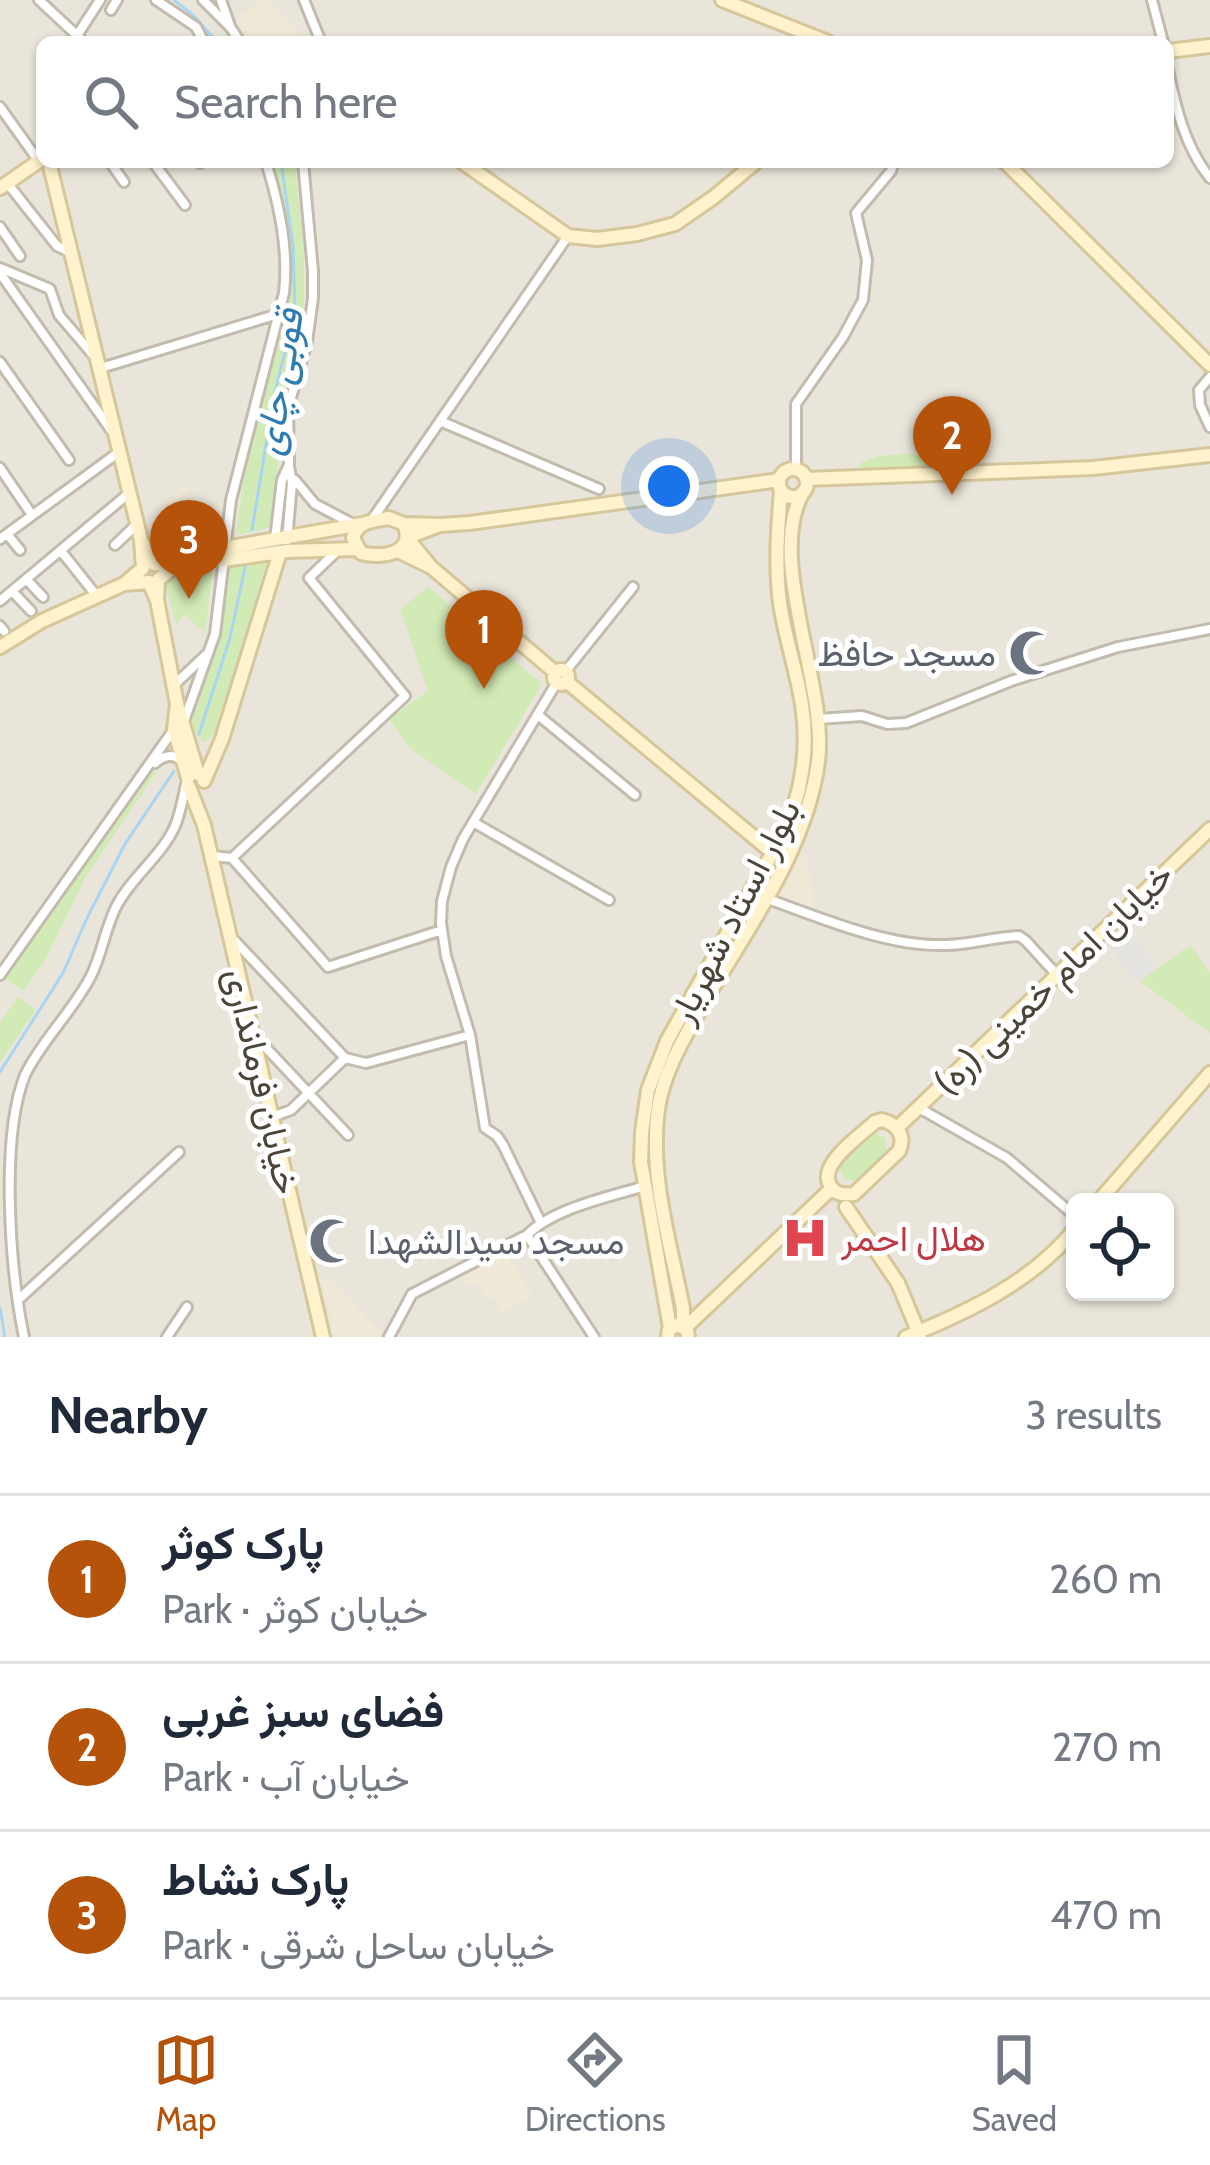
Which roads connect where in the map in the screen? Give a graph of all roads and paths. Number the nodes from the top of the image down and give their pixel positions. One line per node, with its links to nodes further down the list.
1 (39, 0): 12 (street)
2 (100, 0): 13 (street)
3 (117, 0): 10 (street)
4 (156, 0): 14 (street)
5 (206, 0): 11 (street)
6 (221, 0): 11 (street)
7 (304, 0): 16 (street)
8 (722, 0): 17 (main road)
9 (1152, 0): 18 (street)
10 (111, 10)
11 (230, 28): 15 (street)
12 (77, 36)
13 (82, 36)
14 (201, 36)
15 (236, 36)
16 (319, 36)
17 (813, 36)
18 (1161, 36)
19 (1210, 46): 20 (main road)
20 (1174, 50)
21 (1174, 102): 34 (street)
22 (0, 106): 23 (street)
23 (36, 152)
24 (36, 165): 36 (main road)
25 (45, 168): 40 (main road)
26 (114, 168): 35 (street)
27 (157, 168): 37 (street)
28 (268, 168): 43 (street)
29 (304, 168): 54 (street)
30 (471, 168): 39 (main road)
31 (749, 168): 39 (main road)
32 (892, 168): 56 (street)
33 (1010, 168): 46 (main road)
34 (1210, 178)
35 (124, 182)
36 (4, 185): 40 (street)
37 (184, 205)
38 (0, 227): 41 (street)
39 (568, 236): 48 (street)
40 (71, 253): 45 (main road)
41 (20, 256)
42 (0, 270): 45 (street); 50 (street)
43 (278, 314): 45 (street); 74 (street)
44 (0, 362): 53 (street)
45 (98, 364): 50 (main road)
46 (1210, 365)
47 (1210, 377): 49 (street)
48 (440, 420): 59 (street); 64 (street)
49 (1210, 427)
50 (116, 436): 51 (main road)
51 (119, 452): 61 (main road); 62 (street)
52 (1210, 454): 56 (main road)
53 (69, 460)
54 (289, 466): 64 (street); 68 (street)
55 (0, 468): 57 (street)
56 (802, 480): 58 (main road); 58 (main road); 93 (main road, بلوار استاد شهریار)
57 (10, 483): 60 (street); 62 (street)
58 (780, 485): 65 (main road); 93 (main road, بلوار استاد شهریار)
59 (599, 489)
60 (0, 491)
61 (130, 493): 63 (main road); 71 (street)
62 (32, 515): 66 (street)
63 (137, 524): 67 (street); 75 (main road)
64 (362, 524): 65 (main road); 68 (main road); 69 (main road)
65 (407, 534): 73 (main road); 77 (main road)
66 (4, 536): 70 (street)
67 (115, 544)
68 (281, 546): 72 (main road); 74 (main road); 96 (main road)
69 (356, 549): 72 (main road); 73 (main road)
70 (20, 550)
71 (61, 550): 78 (street); 83 (street)
72 (338, 550): 104 (street)
73 (398, 551): 77 (main road)
74 (225, 554): 76 (main road); 89 (street)
75 (149, 566): 76 (main road); 79 (main road, خیابان فرمانداری); 80 (main road)
76 (175, 566): 79 (main road)
77 (431, 567): 90 (main road)
78 (26, 579): 82 (street); 84 (street)
79 (153, 581): 80 (main road); 91 (main road, خیابان فرمانداری)
80 (124, 584): 83 (main road)
81 (633, 587): 90 (street)
82 (12, 591): 85 (street); 86 (street)
83 (96, 595): 88 (main road)
84 (43, 598)
85 (0, 601)
86 (31, 611)
87 (1210, 629): 93 (street)
88 (0, 647)
89 (208, 653): 91 (street); 94 (street)
90 (561, 677): 92 (street); 102 (main road)
91 (173, 686): 94 (main road, خیابان فرمانداری)
92 (538, 716): 97 (street); 99 (street)
93 (811, 721): 102 (main road, بلوار استاد شهریار); 105 (main road, بلوار استاد شهریار)
94 (179, 726): 95 (street); 96 (main road, خیابان فرمانداری)
95 (145, 772): 96 (street); 110 (street)
96 (194, 777): 98 (main road, خیابان فرمانداری); 100 (street)
97 (635, 795)
98 (194, 821): 100 (street); 103 (main road, خیابان فرمانداری)
99 (472, 822): 106 (street); 107 (street)
100 (175, 826): 130 (street)
101 (1210, 829): 111 (main road, خیابان امام خمینی (ره))
102 (773, 853): 109 (main road, بلوار استاد شهریار)
103 (211, 856): 104 (street); 108 (main road, خیابان فرمانداری)
104 (232, 858): 107 (street)
105 (765, 898): 109 (main road, بلوار استاد شهریار); 111 (street)
106 (609, 900)
107 (442, 930): 113 (street)
108 (229, 935): 112 (main road, خیابان فرمانداری); 114 (street)
109 (729, 946): 122 (main road, بلوار استاد شهریار)
110 (0, 975)
111 (1057, 975): 117 (main road, خیابان امام خمینی (ره))
112 (252, 1033): 116 (street); 118 (main road, خیابان فرمانداری)
113 (470, 1035): 114 (street); 127 (street)
114 (345, 1058): 116 (street)
115 (1210, 1073): 124 (main road)
116 (308, 1093): 118 (street); 120 (street)
117 (918, 1107): 119 (main road, خیابان امام خمینی (ره)); 126 (street)
118 (272, 1117): 138 (main road, خیابان فرمانداری)
119 (896, 1128): 123 (main road); 125 (main road)
120 (348, 1136)
121 (179, 1152): 130 (street)
122 (652, 1185): 127 (street); 132 (main road, بلوار استاد شهریار); 134 (main road, بلوار استاد شهریار)
123 (833, 1189): 125 (main road); 133 (main road)
124 (1106, 1193)
125 (848, 1201): 135 (main road)
126 (1066, 1208)
127 (541, 1223): 128 (street)
128 (527, 1234): 139 (street); 140 (street)
129 (1066, 1240): 135 (main road)
130 (17, 1301): 136 (street)
131 (187, 1307): 137 (street)
132 (682, 1308): 133 (main road); 134 (main road, بلوار استاد شهریار)
133 (700, 1313): 134 (main road)
134 (678, 1333)
135 (915, 1336)
136 (24, 1337)
137 (167, 1337)
138 (322, 1337)
139 (389, 1337)
140 (594, 1337)

